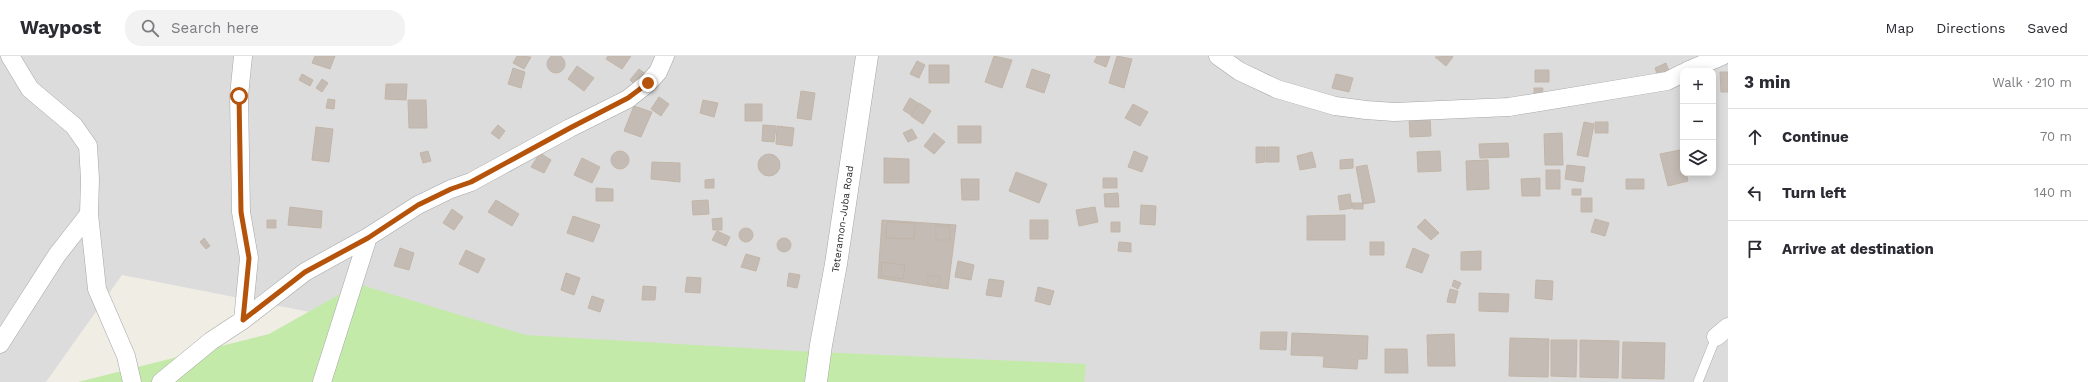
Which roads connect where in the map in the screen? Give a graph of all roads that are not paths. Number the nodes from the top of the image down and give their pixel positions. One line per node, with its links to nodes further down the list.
1 (10, 56): 9 (street)
2 (243, 56): 11 (street)
3 (665, 56): 10 (street)
4 (867, 56): 17 (street, Teteramon-Juba Road)
5 (1218, 56): 8 (street)
6 (1722, 56): 7 (street)
7 (1693, 68)
8 (1680, 74)
9 (89, 214): 13 (street); 14 (street)
10 (368, 238): 11 (street); 16 (street)
11 (243, 320): 15 (street)
12 (1722, 332): 18 (lane)
13 (0, 344)
14 (132, 382)
15 (161, 382)
16 (322, 382)
17 (816, 382)
18 (1698, 382)

